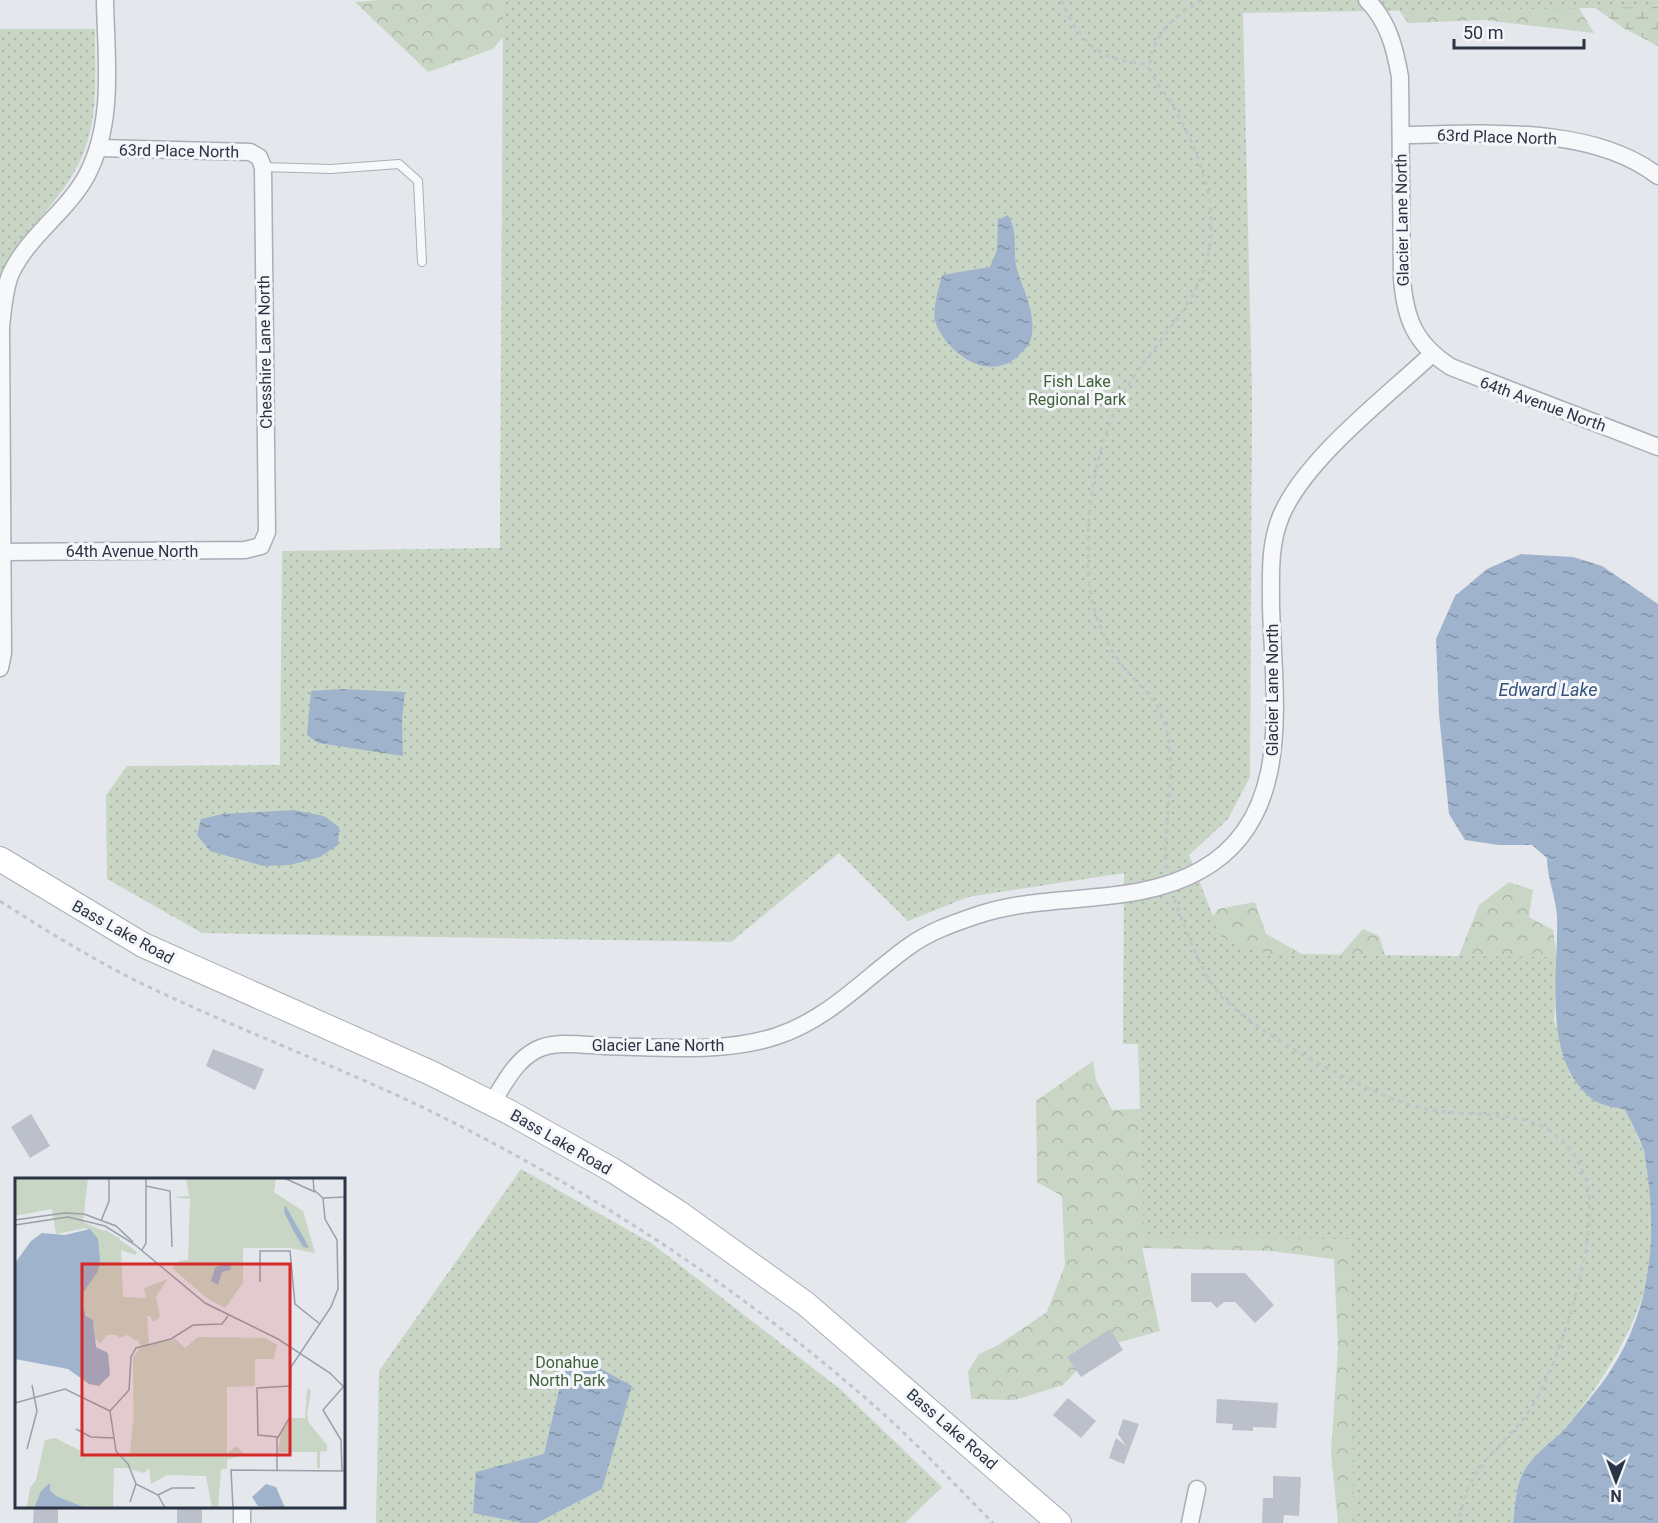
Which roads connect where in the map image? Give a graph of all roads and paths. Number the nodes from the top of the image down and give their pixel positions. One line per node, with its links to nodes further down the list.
1 (105, 0): 7 (street)
2 (1061, 0): 5 (path)
3 (1202, 0): 5 (path)
4 (1367, 0): 6 (street, Glacier Lane North)
5 (1150, 64): 17 (path)
6 (1401, 135): 9 (street, 63rd Place North); 11 (street, Glacier Lane North)
7 (99, 148): 8 (street, 63rd Place North); 14 (street)
8 (261, 162): 10 (lane); 13 (street, Chesshire Lane North)
9 (1658, 176)
10 (422, 262)
11 (1431, 355): 12 (street, 64th Avenue North); 20 (street, Glacier Lane North)
12 (1658, 447)
13 (261, 546): 14 (street, 64th Avenue North)
14 (2, 552): 15 (street)
15 (0, 668)
16 (0, 859): 20 (main road, Bass Lake Road)
17 (1166, 873)
18 (1172, 895): 25 (path)
19 (0, 900): 22 (path)
20 (492, 1103): 23 (main road, Bass Lake Road)
21 (1197, 1489): 24 (street)
22 (993, 1523)
23 (1059, 1523)
24 (1190, 1523)
25 (1459, 1523)

